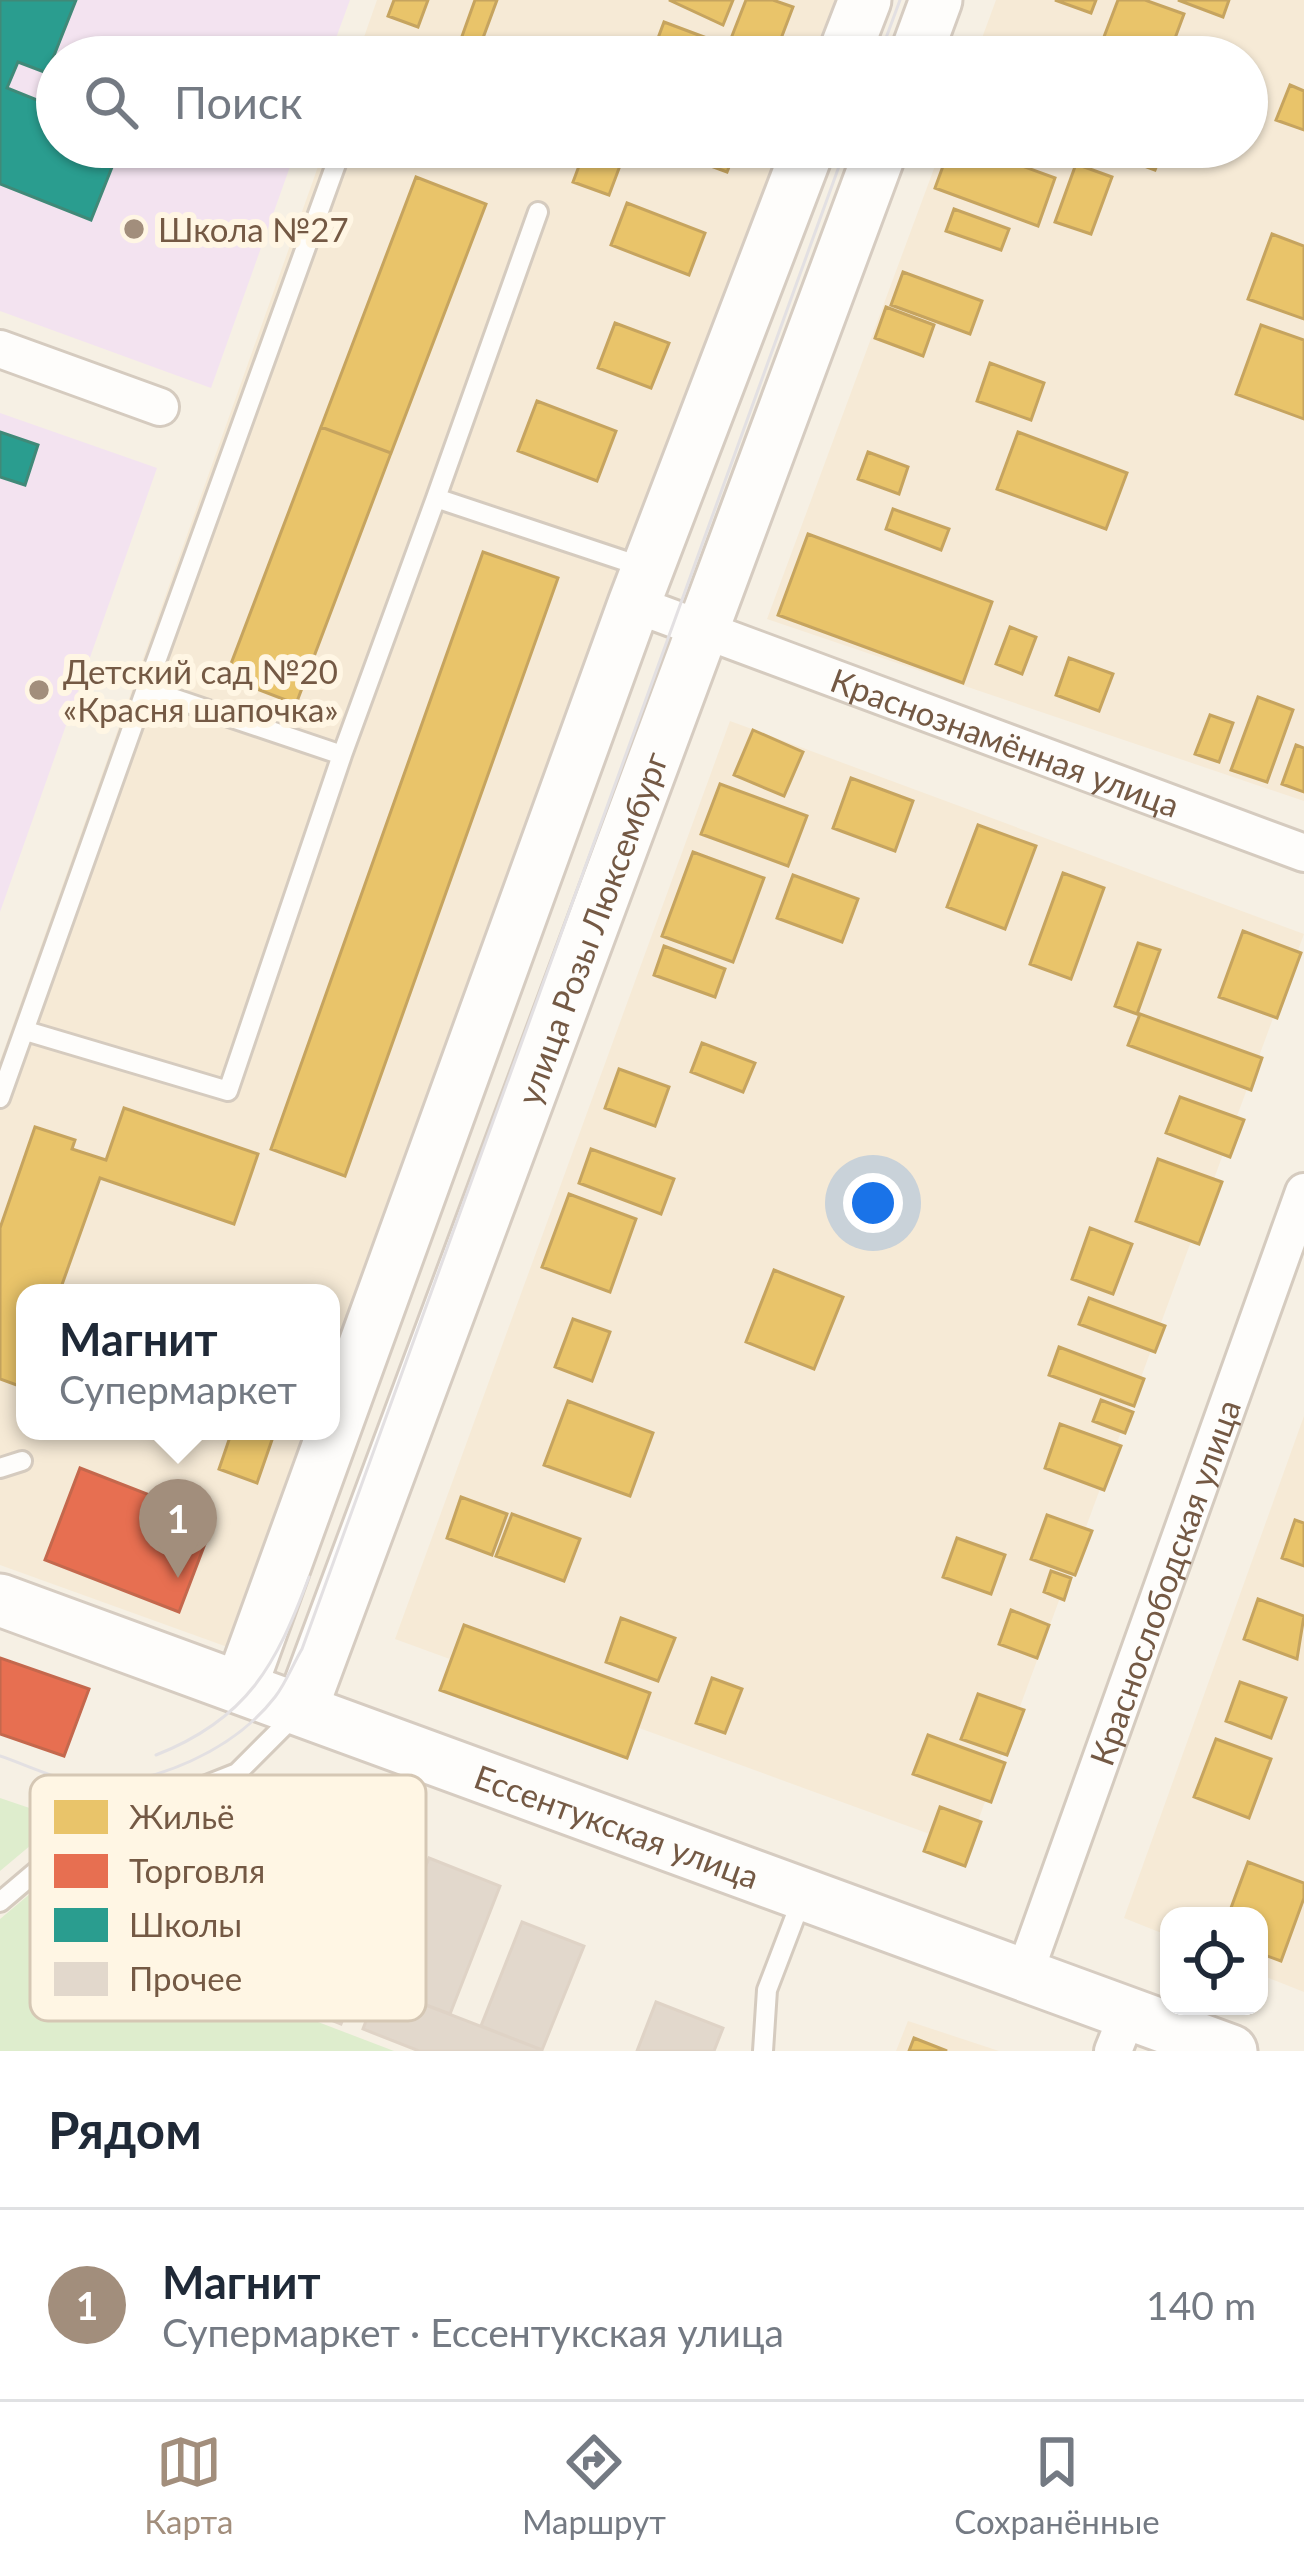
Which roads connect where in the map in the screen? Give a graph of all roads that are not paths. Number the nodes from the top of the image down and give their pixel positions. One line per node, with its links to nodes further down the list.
1 (865, 0): 3 (street)
2 (936, 0): 4 (street)
3 (851, 36)
4 (923, 36)
5 (335, 168): 14 (lane)
6 (801, 168): 12 (street)
7 (874, 168): 13 (street, улица Розы Люксембург)
8 (538, 212): 11 (lane)
9 (0, 349): 10 (street)
10 (160, 407)
11 (436, 498): 12 (lane); 15 (lane)
12 (641, 586): 13 (street, Краснознамённая улица); 20 (street)
13 (704, 630): 16 (street, Краснознамённая улица); 26 (street, улица Розы Люксембург)
14 (146, 689): 15 (lane); 17 (lane)
15 (342, 754): 17 (lane)
16 (1304, 853)
17 (26, 1031): 18 (lane)
18 (0, 1097)
19 (1304, 1192): 31 (street, Краснослободская улица)
20 (340, 1414)
21 (330, 1440): 25 (street)
22 (22, 1461): 23 (lane)
23 (0, 1468)
24 (0, 1600): 25 (street, Ессентукская улица)
25 (241, 1686): 26 (street, Ессентукская улица)
26 (302, 1707): 27 (lane); 29 (street, Ессентукская улица)
27 (232, 1775)
28 (30, 1877): 30 (lane)
29 (804, 1892): 31 (street, Ессентукская улица); 33 (lane)
30 (0, 1902)
31 (1025, 1972): 32 (street, Ессентукская улица)
32 (1121, 2031): 34 (street, Ессентукская улица)
33 (763, 2051)
34 (1232, 2051)

